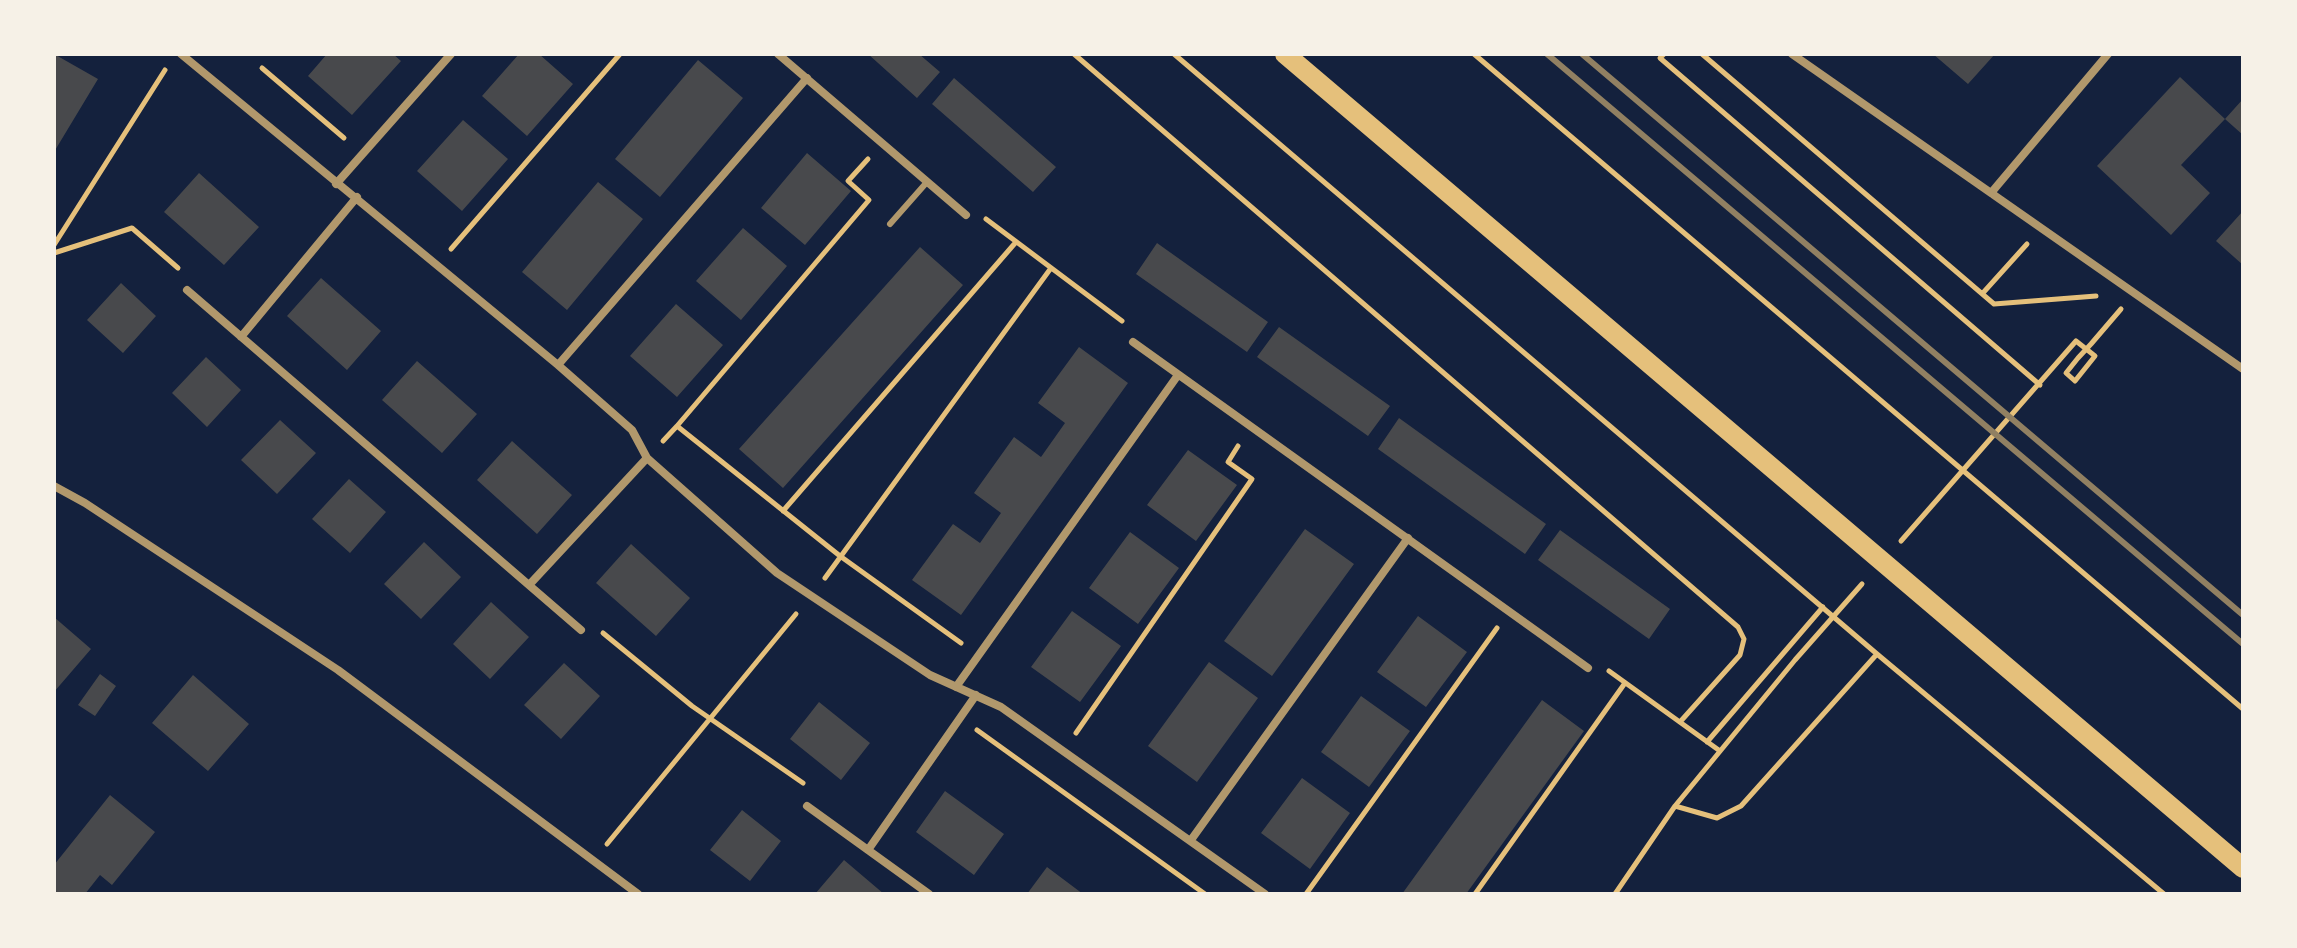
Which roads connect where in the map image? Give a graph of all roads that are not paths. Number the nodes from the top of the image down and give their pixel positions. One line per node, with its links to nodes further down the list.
1 (181, 54): 9 (street)
2 (451, 54): 9 (street)
3 (778, 54): 7 (street)
4 (1285, 54): 31 (main road)
5 (1792, 54): 10 (street)
6 (2108, 54): 10 (street)
7 (807, 78): 8 (street); 17 (street)
8 (927, 182): 12 (street); 13 (lane)
9 (336, 184): 11 (street)
10 (1991, 193): 18 (street)
11 (357, 197): 15 (street); 17 (street)
12 (966, 215)
13 (890, 224)
14 (187, 290): 15 (street)
15 (241, 337): 23 (street)
16 (1133, 342): 19 (street)
17 (558, 365): 20 (street)
18 (2243, 369)
19 (1178, 375): 22 (street); 26 (street)
20 (647, 458): 23 (street); 26 (street)
21 (54, 486): 32 (street)
22 (1408, 538): 25 (street); 29 (street)
23 (530, 584): 24 (street)
24 (581, 630)
25 (1588, 668)
26 (956, 687): 27 (street)
27 (976, 695): 29 (street); 30 (street)
28 (807, 806): 30 (street)
29 (1191, 840): 34 (street)
30 (868, 850): 33 (street)
31 (2243, 868)
32 (638, 894)
33 (929, 894)
34 (1265, 894)

